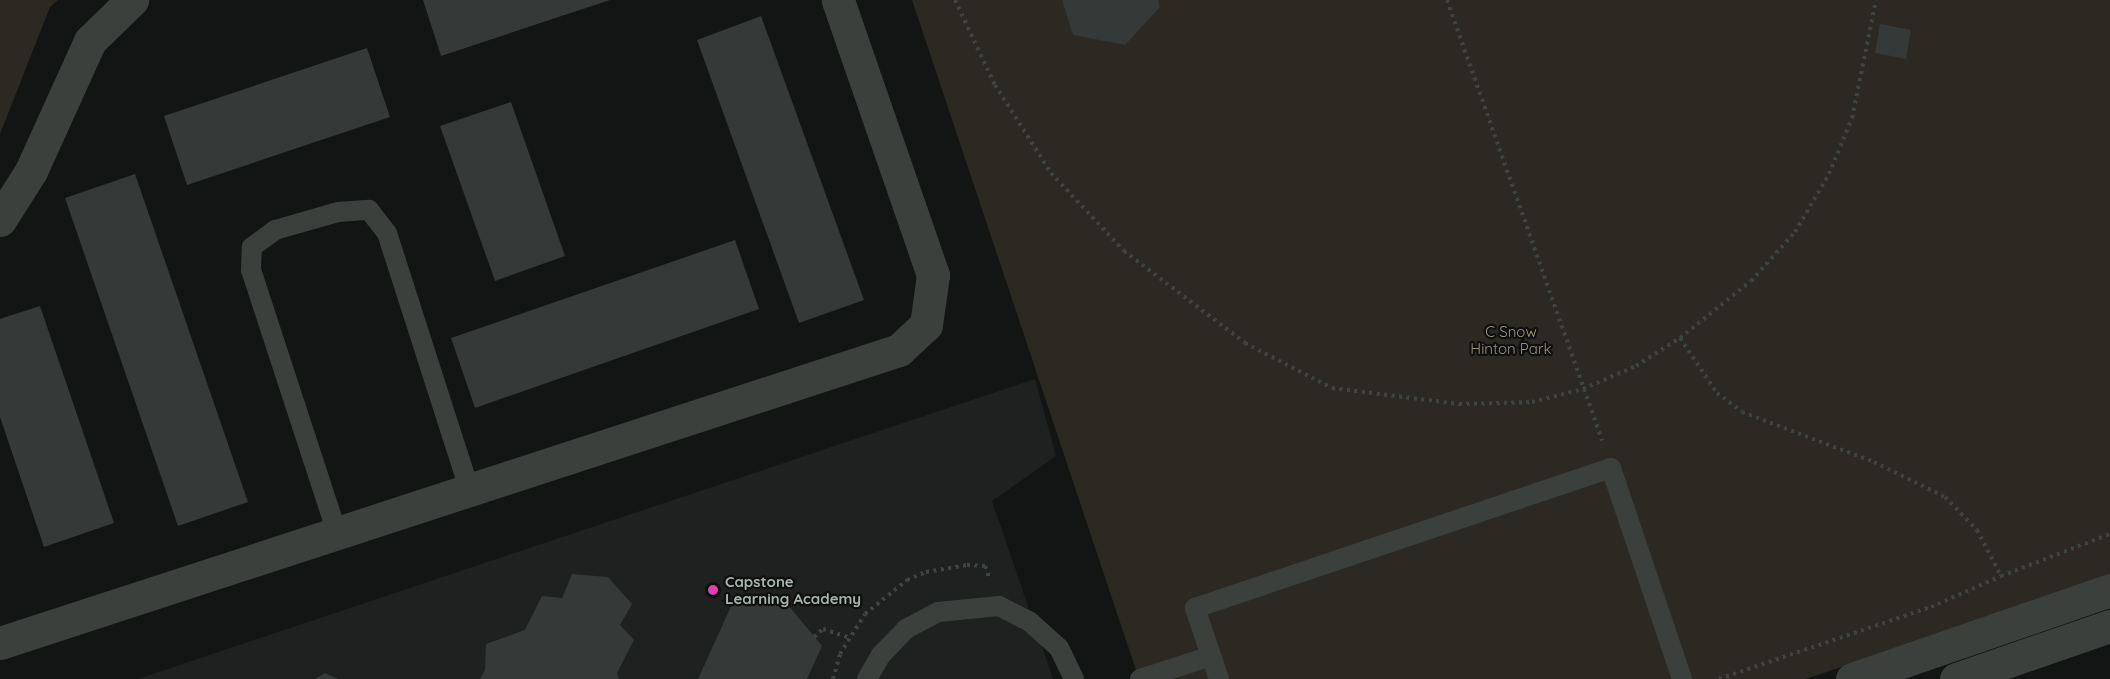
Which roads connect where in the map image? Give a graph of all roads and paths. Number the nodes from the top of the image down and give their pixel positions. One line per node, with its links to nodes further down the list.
1 (132, 0): 6 (street)
2 (838, 0): 10 (street)
3 (955, 0): 8 (path)
4 (1447, 0): 8 (path)
5 (1876, 0): 7 (path)
6 (0, 220)
7 (1680, 338): 8 (path); 13 (path)
8 (1583, 389): 9 (path)
9 (1611, 468): 19 (lane); 24 (lane)
10 (469, 489): 11 (street); 11 (lane)
11 (337, 533): 18 (street)
12 (2110, 534): 13 (path)
13 (2001, 576): 25 (path)
14 (2110, 590): 26 (street)
15 (2110, 626): 27 (street)
16 (814, 637): 17 (path)
17 (850, 638)
18 (0, 643)
19 (1211, 656): 22 (lane); 23 (lane)
20 (867, 679): 21 (lane)
21 (1074, 679)
22 (1140, 679)
23 (1219, 679)
24 (1682, 679)
25 (1719, 679)
26 (1852, 679)
27 (1956, 679)

